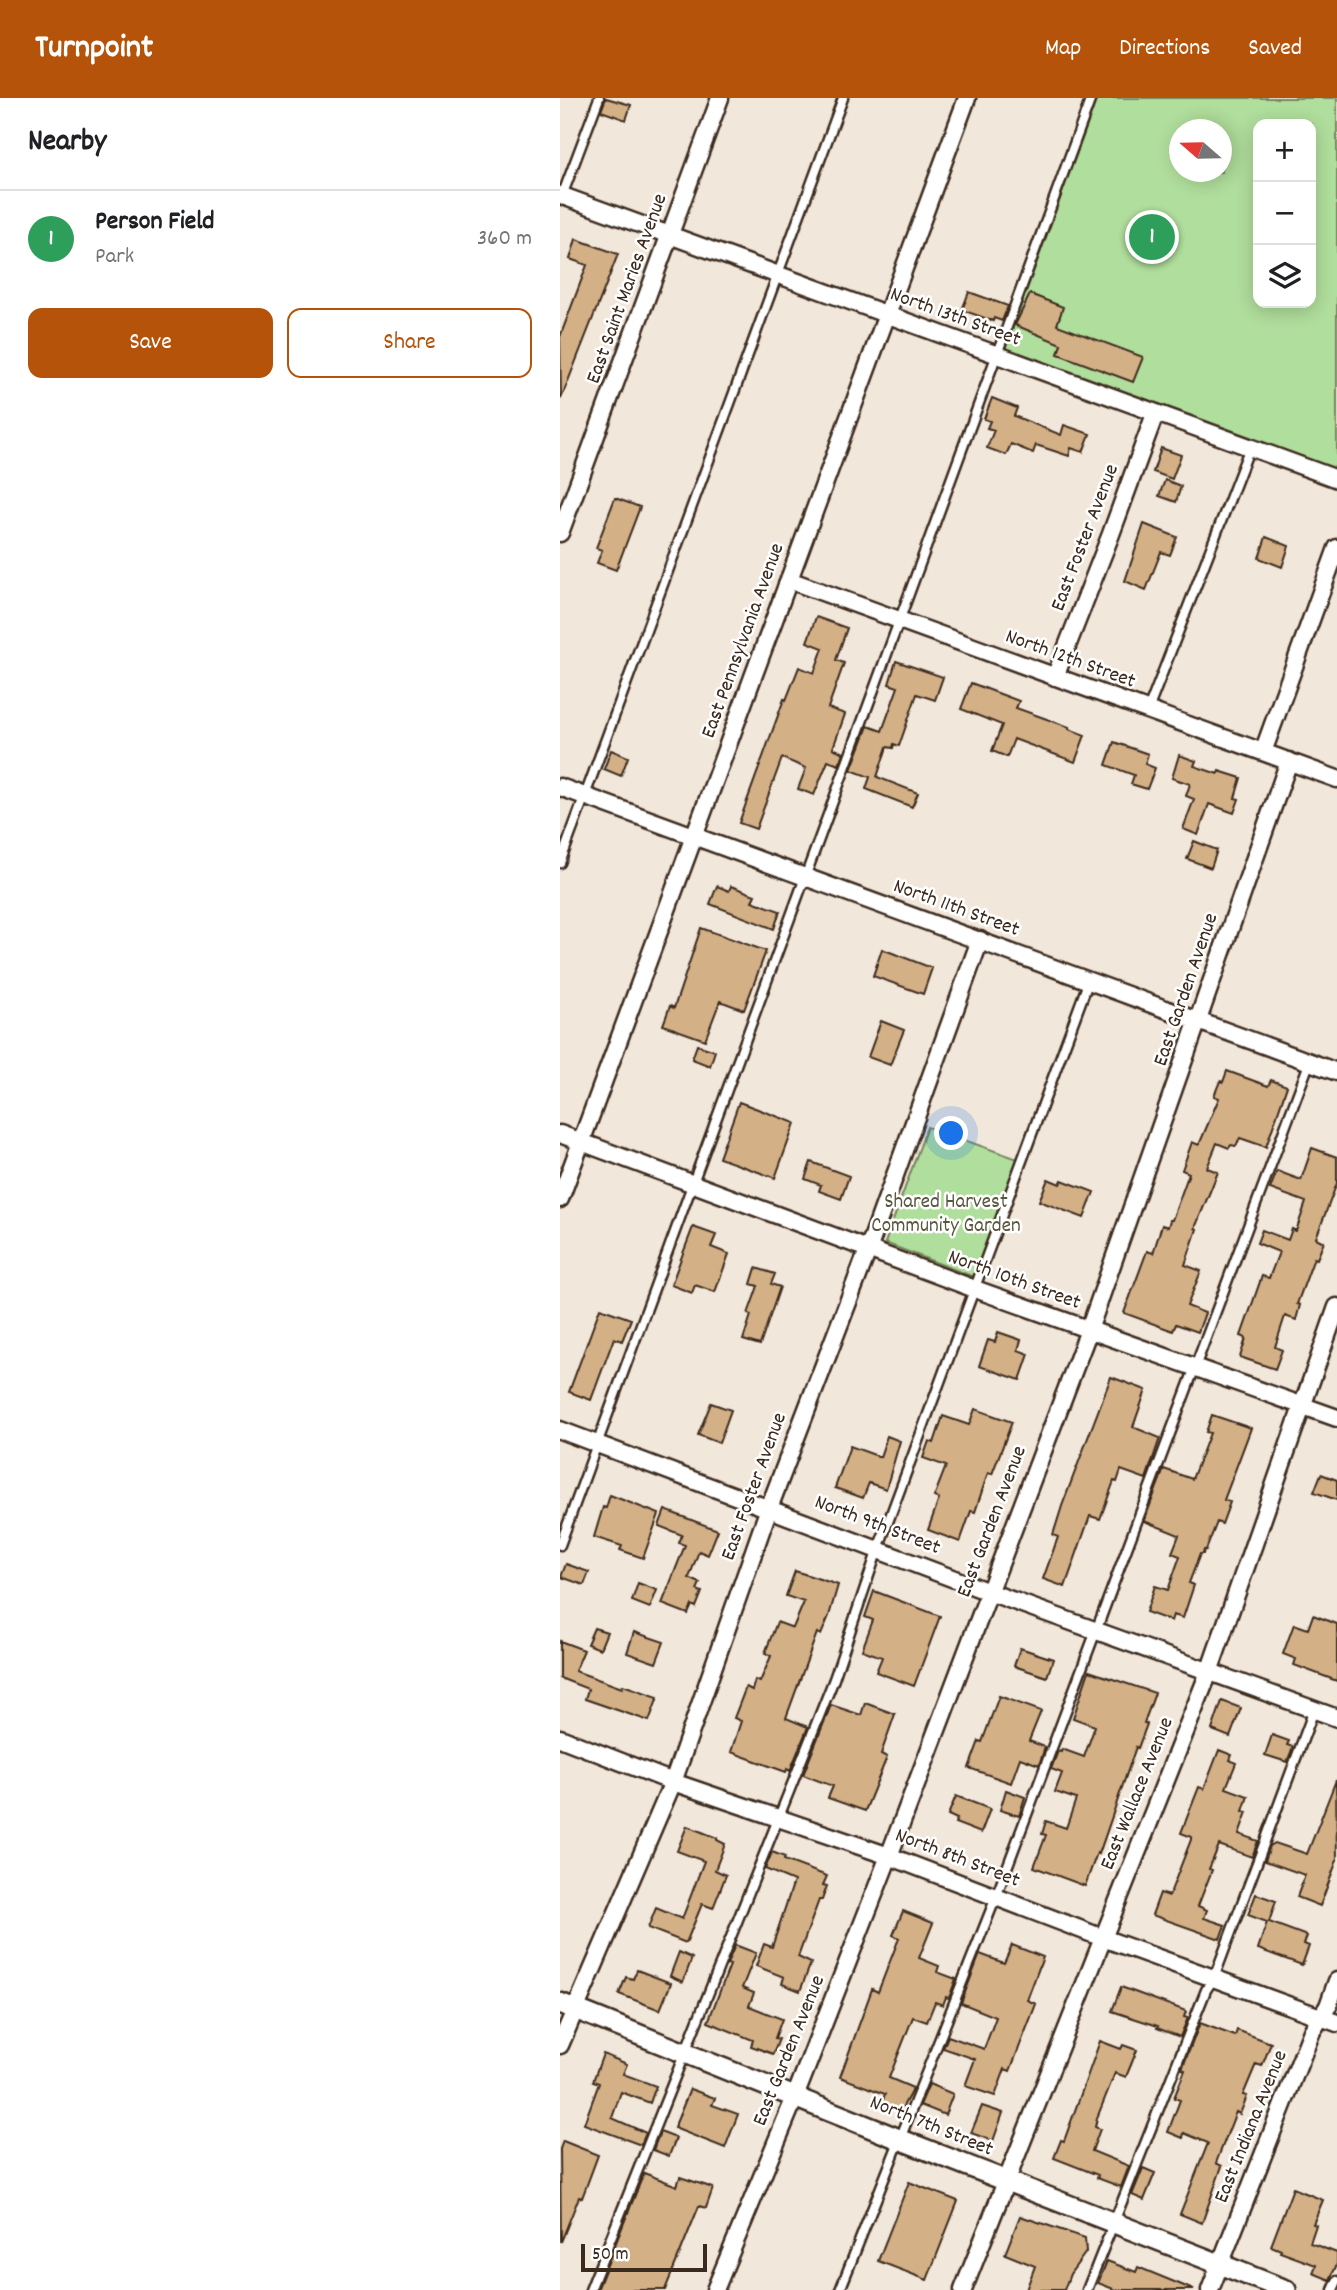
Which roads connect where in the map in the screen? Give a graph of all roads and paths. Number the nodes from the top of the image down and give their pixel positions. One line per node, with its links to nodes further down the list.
1 (598, 98): 6 (lane)
2 (720, 98): 7 (street, East Saint Maries Avenue)
3 (843, 98): 8 (lane)
4 (967, 98): 9 (street, East Pennsylvania Avenue)
5 (1090, 98): 10 (lane)
6 (561, 198): 7 (street, North 13th Street)
7 (670, 235): 8 (street, North 13th Street); 14 (street, East Saint Maries Avenue)
8 (778, 275): 9 (street, North 13th Street); 24 (lane)
9 (887, 316): 10 (street, North 13th Street); 16 (street, East Pennsylvania Avenue)
10 (996, 356): 11 (street, North 13th Street); 17 (lane)
11 (1155, 414): 12 (street, North 13th Street); 18 (street, East Foster Avenue)
12 (1250, 447): 13 (street, North 13th Street); 19 (lane)
13 (1337, 480)
14 (560, 533)
15 (1337, 548): 20 (street)
16 (789, 580): 17 (street, North 12th Street); 25 (street, East Pennsylvania Avenue)
17 (899, 620): 18 (street, North 12th Street); 27 (lane)
18 (1055, 677): 19 (street, North 12th Street)
19 (1148, 710): 20 (street, North 12th Street)
20 (1263, 752): 21 (street, North 12th Street)
21 (1289, 761): 22 (street, North 12th Street); 30 (street, East Garden Avenue)
22 (1337, 779)
23 (560, 787): 24 (street, North 11th Street)
24 (585, 796): 25 (street, North 11th Street); 26 (lane)
25 (694, 836): 27 (street, North 11th Street); 34 (street, East Pennsylvania Avenue)
26 (560, 863)
27 (805, 877): 28 (street, North 11th Street); 35 (lane)
28 (980, 940): 29 (street, North 11th Street); 37 (street, East Foster Avenue)
29 (1089, 980): 30 (street, North 11th Street); 38 (lane)
30 (1198, 1020): 31 (street, North 11th Street); 40 (street, East Garden Avenue)
31 (1310, 1060): 32 (street, North 11th Street); 41 (lane)
32 (1337, 1072)
33 (560, 1134): 34 (street, North 10th Street)
34 (581, 1142): 35 (street, North 10th Street); 36 (street, East Pennsylvania Avenue)
35 (693, 1183): 37 (street, North 10th Street); 45 (lane)
36 (560, 1199)
37 (868, 1250): 38 (street, North 10th Street); 46 (street, East Foster Avenue)
38 (975, 1289): 40 (street, North 10th Street); 48 (lane)
39 (1337, 1307): 42 (street, East Wallace Avenue)
40 (1089, 1330): 41 (street, North 10th Street); 49 (street, East Garden Avenue)
41 (1194, 1366): 42 (street, North 10th Street); 50 (lane)
42 (1302, 1406): 43 (street, North 10th Street); 51 (street, East Wallace Avenue)
43 (1337, 1418)
44 (560, 1430): 45 (street, North 9th Street)
45 (597, 1443): 46 (street, North 9th Street); 47 (lane)
46 (769, 1508): 48 (street, North 9th Street); 55 (street, East Foster Avenue)
47 (560, 1545)
48 (878, 1549): 49 (street, North 9th Street); 56 (lane)
49 (989, 1592): 50 (street, North 9th Street); 57 (street, East Garden Avenue)
50 (1097, 1631): 51 (street, North 9th Street); 58 (lane)
51 (1209, 1672): 52 (street, North 9th Street); 59 (street, East Wallace Avenue)
52 (1314, 1709): 53 (street, North 9th Street); 60 (lane)
53 (1337, 1718)
54 (560, 1738): 55 (street, North 8th Street)
55 (673, 1782): 56 (street, North 8th Street); 62 (street, East Foster Avenue)
56 (779, 1818): 57 (street, North 8th Street); 66 (lane)
57 (889, 1856): 58 (street, North 8th Street); 67 (street, East Garden Avenue)
58 (996, 1897): 59 (street, North 8th Street); 68 (lane)
59 (1103, 1938): 60 (street, North 8th Street); 69 (street, East Wallace Avenue)
60 (1214, 1978): 63 (street, North 8th Street); 70 (lane)
61 (1337, 1981): 63 (street, East Indiana Avenue)
62 (567, 2006): 65 (street, East Foster Avenue); 66 (street, North 7th Street)
63 (1321, 2018): 64 (street, North 8th Street); 71 (street, East Indiana Avenue)
64 (1337, 2024)
65 (560, 2045)
66 (685, 2054): 67 (street, North 7th Street); 73 (lane)
67 (795, 2097): 68 (street, North 7th Street); 74 (street, East Garden Avenue)
68 (899, 2139): 69 (street, North 7th Street); 75 (lane)
69 (1005, 2181): 70 (street, North 7th Street); 76 (street, East Wallace Avenue)
70 (1114, 2223): 71 (street, North 7th Street); 77 (lane)
71 (1220, 2264): 78 (street, East Indiana Avenue); 79 (street, North 7th Street)
72 (1337, 2281): 80 (lane)
73 (590, 2290)
74 (715, 2290)
75 (840, 2290)
76 (963, 2290)
77 (1087, 2290)
78 (1210, 2290)
79 (1286, 2290)
80 (1333, 2290)

